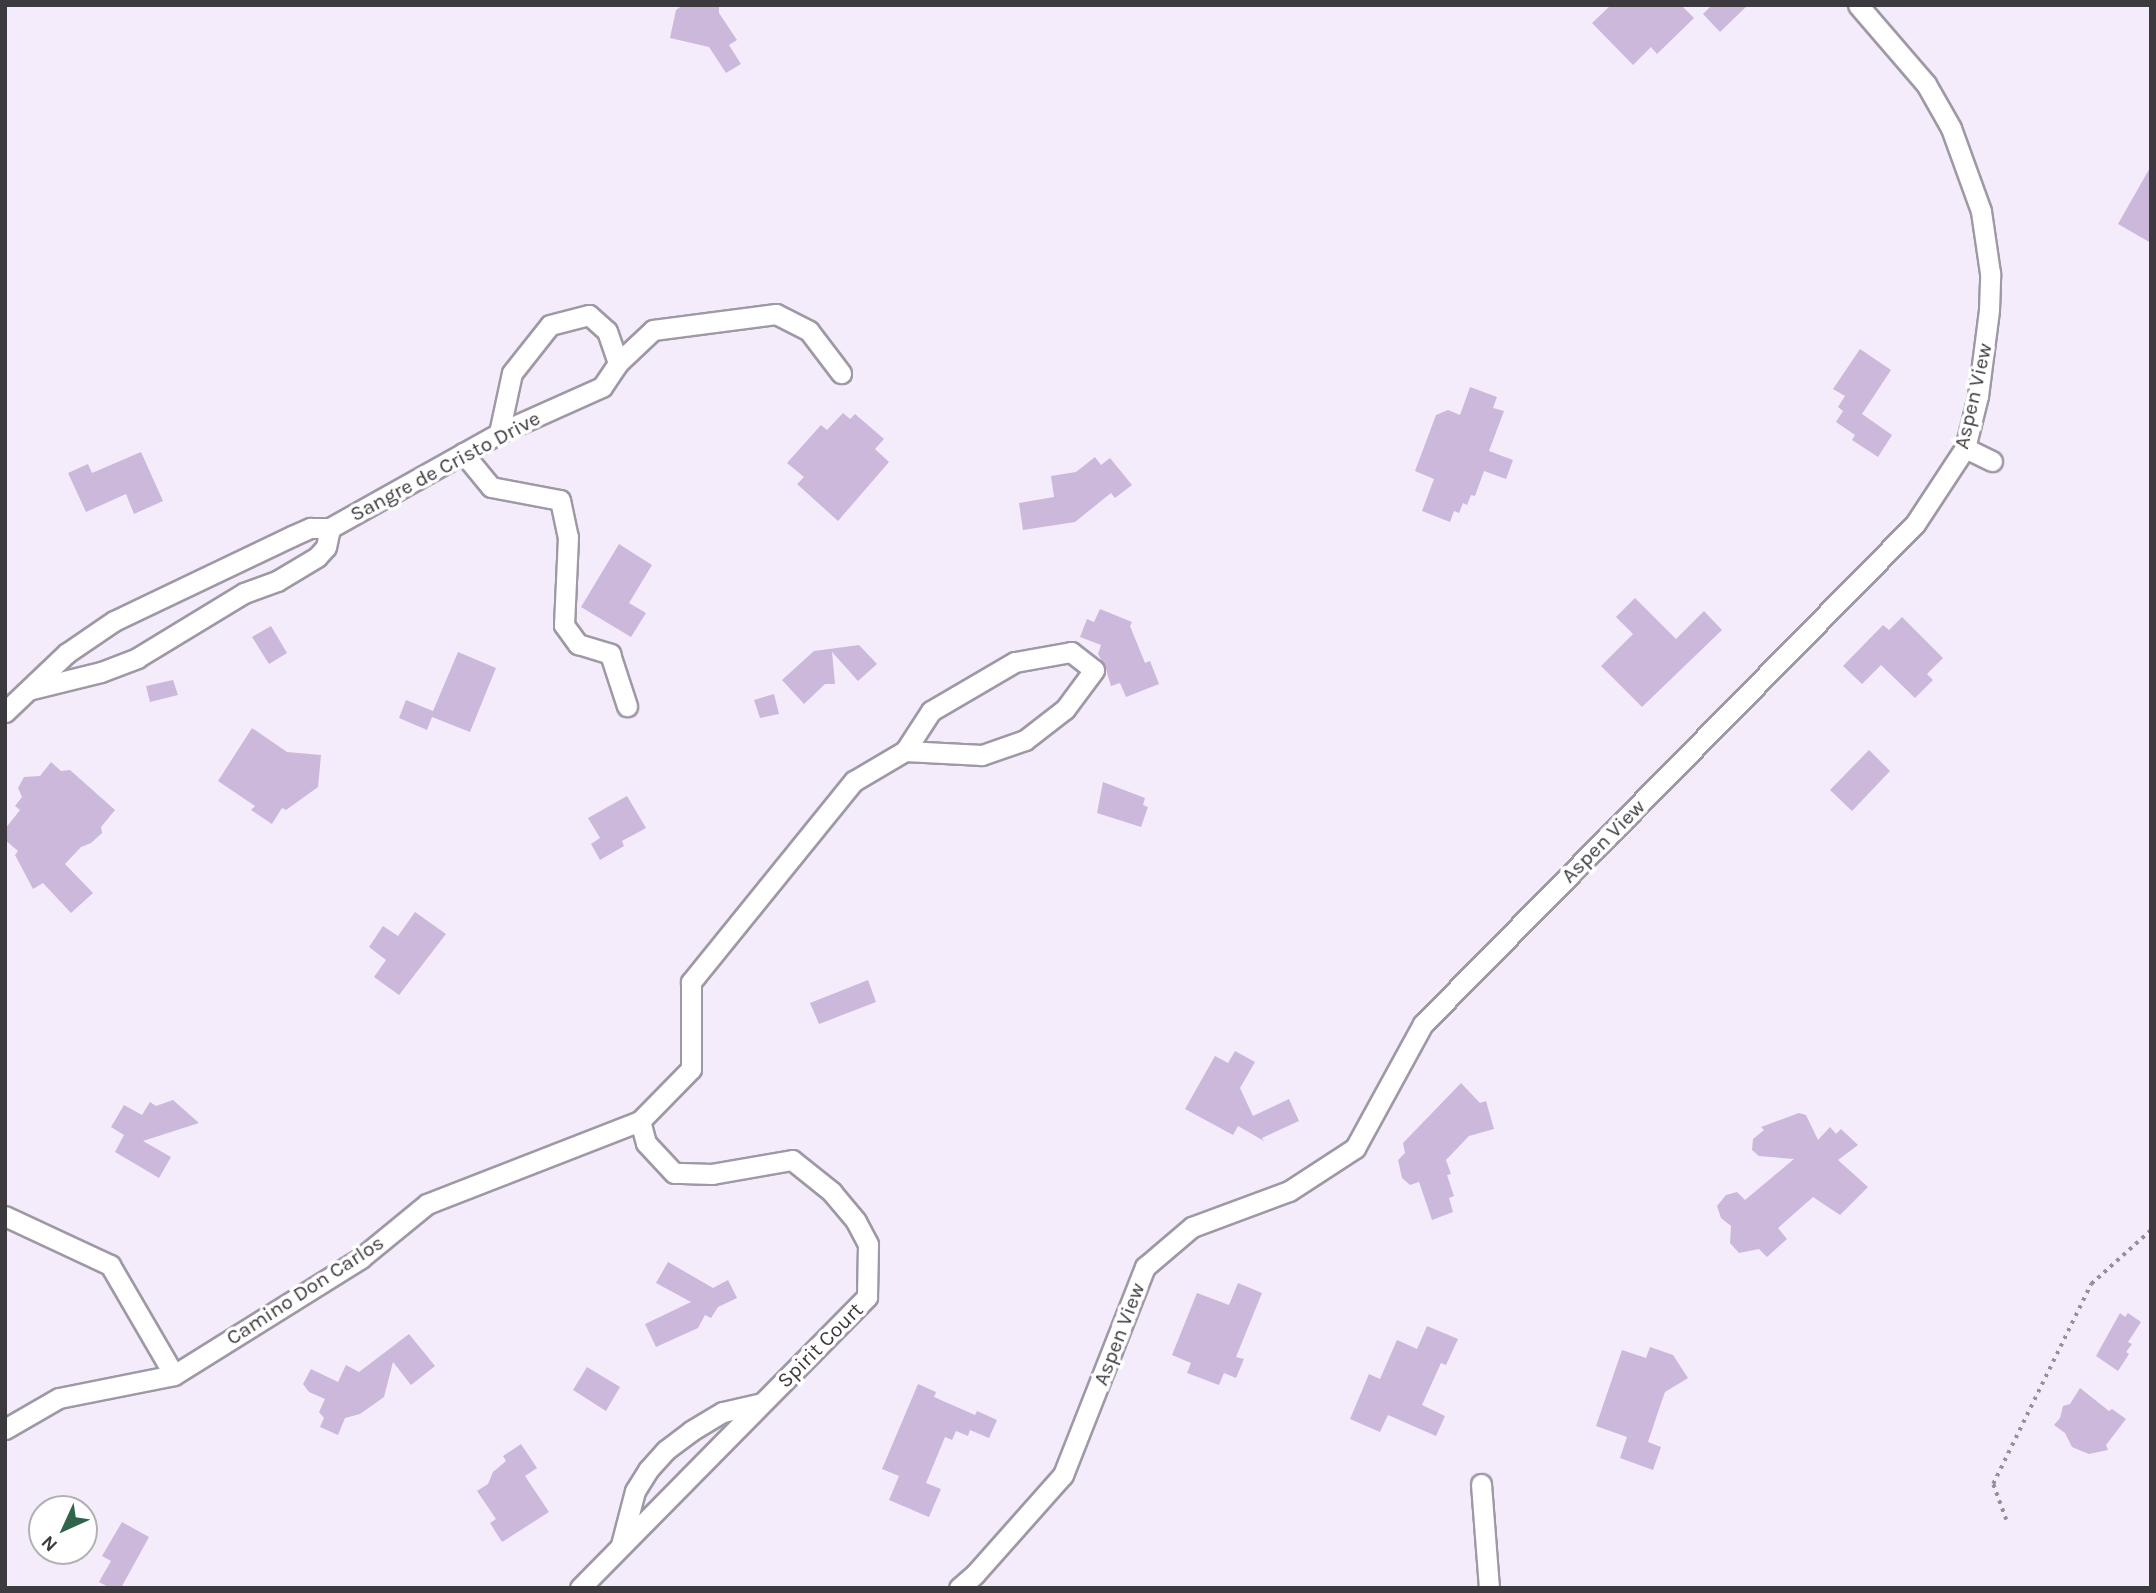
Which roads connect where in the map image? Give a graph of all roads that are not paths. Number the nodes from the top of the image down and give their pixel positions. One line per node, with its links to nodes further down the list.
1 (1858, 5): 5 (street, Aspen View)
2 (618, 363): 3 (street, Sangre de Cristo Drive); 4 (street, Sangre de Cristo Drive); 4 (street)
3 (841, 373)
4 (499, 432): 6 (street, Sangre de Cristo Drive)
5 (1965, 448): 7 (street); 21 (street, Aspen View)
6 (463, 453): 8 (street, Sangre de Cristo Drive); 10 (street)
7 (1992, 461)
8 (330, 528): 9 (street, Sangre de Cristo Drive); 9 (street, Sangre de Cristo Drive)
9 (31, 689): 11 (street, Sangre de Cristo Drive)
10 (627, 706)
11 (5, 712)
12 (905, 751): 12 (street); 13 (street)
13 (640, 1121): 15 (street, Camino Don Carlos); 16 (street, Spirit Court)
14 (5, 1216): 15 (street)
15 (174, 1375): 17 (street, Camino Don Carlos)
16 (762, 1403): 19 (street, Spirit Court); 19 (street, Spirit Court)
17 (5, 1429)
18 (1481, 1484): 22 (street)
19 (620, 1546): 20 (street, Spirit Court)
20 (579, 1588)
21 (959, 1588)
22 (1489, 1588)

